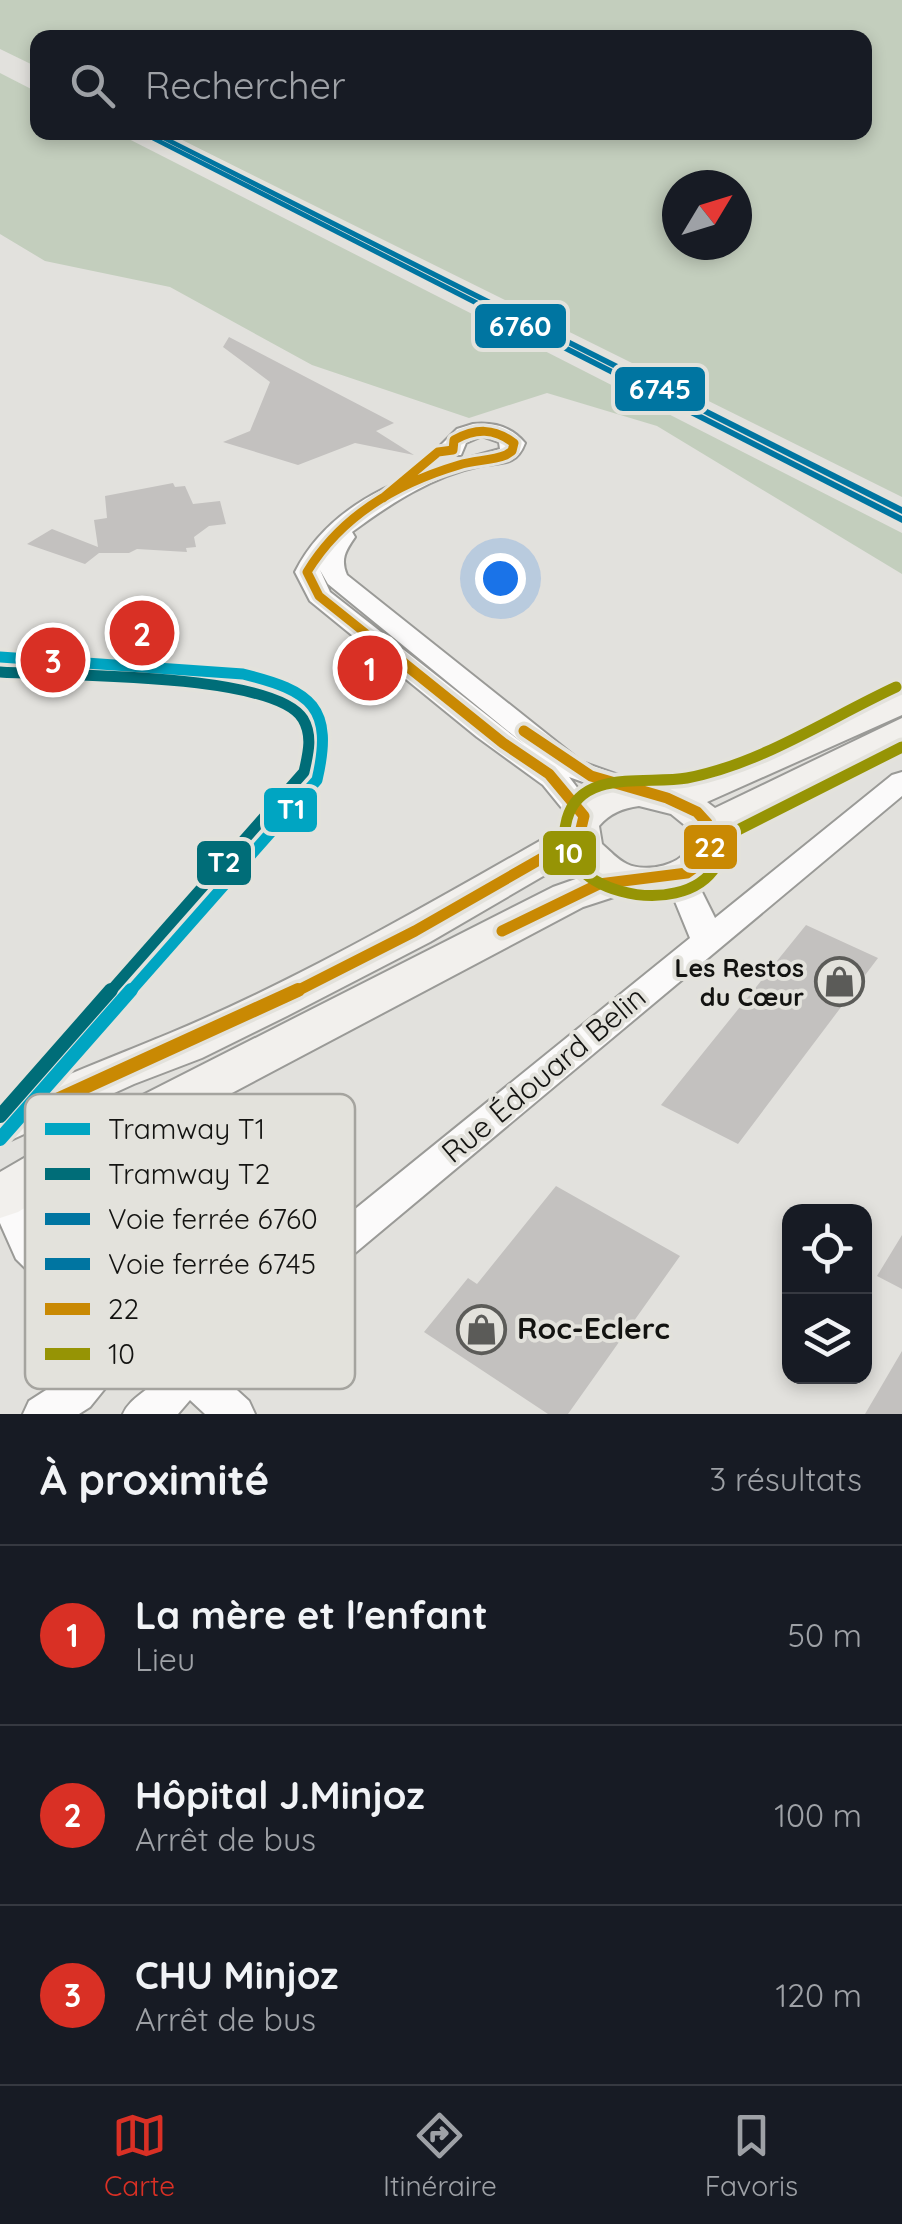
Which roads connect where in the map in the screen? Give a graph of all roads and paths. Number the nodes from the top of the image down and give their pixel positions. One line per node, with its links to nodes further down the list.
1 (453, 450): 2 (street); 2 (street); 3 (street)
2 (476, 460): 3 (street)
3 (383, 498): 4 (street)
4 (347, 526): 5 (street); 6 (street)
5 (366, 633): 6 (street); 11 (street)
6 (407, 636): 10 (street)
7 (902, 701): 10 (street)
8 (902, 730): 12 (street)
9 (902, 781): 15 (street, Rue Édouard Belin)
10 (650, 795): 11 (street); 12 (street)
11 (581, 826): 14 (street); 16 (street)
12 (709, 828): 13 (street)
13 (680, 877): 14 (street); 15 (street)
14 (624, 878): 17 (street)
15 (707, 940): 23 (street, Rue Édouard Belin)
16 (71, 1094)
17 (188, 1094)
18 (25, 1115): 19 (street)
19 (0, 1126)
20 (25, 1180): 21 (street)
21 (2, 1193): 22 (street); 24 (street)
22 (25, 1203)
23 (355, 1231)
24 (25, 1238)
25 (78, 1389): 28 (street)
26 (174, 1389): 29 (street, Rue Édouard Belin)
27 (207, 1389): 30 (street)
28 (44, 1414)
29 (144, 1414)
30 (234, 1414)

